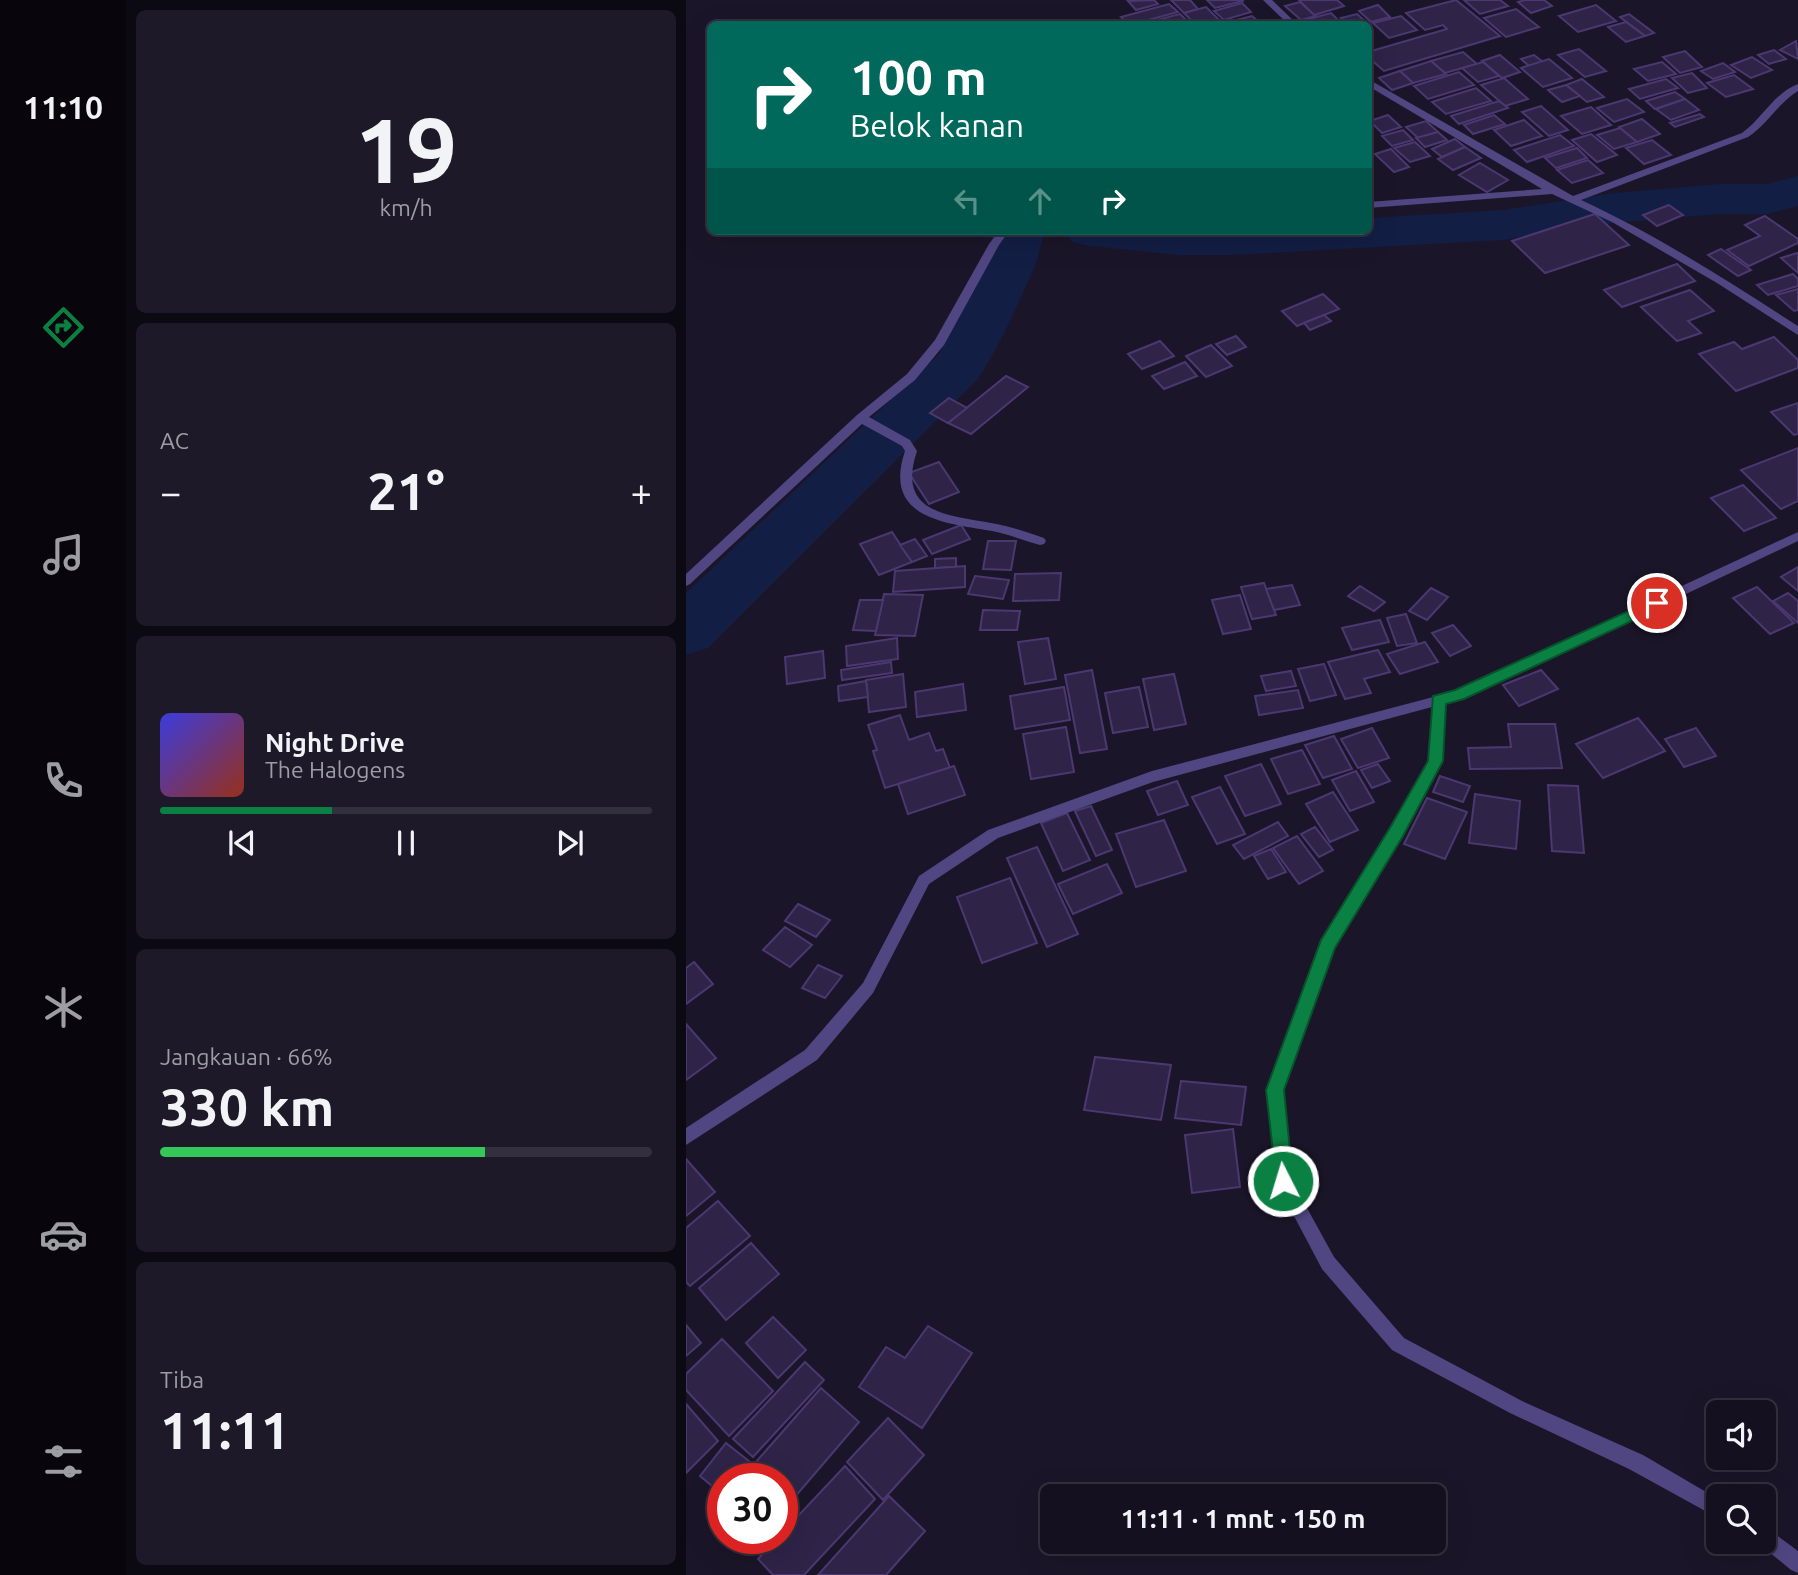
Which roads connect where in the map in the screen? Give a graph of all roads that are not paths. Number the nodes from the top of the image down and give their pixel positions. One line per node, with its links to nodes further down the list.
1 (1267, 0): 2 (street)
2 (1290, 21)
3 (1372, 84): 5 (street)
4 (1798, 87): 6 (street)
5 (1553, 191): 6 (street); 7 (street)
6 (1578, 202): 9 (street)
7 (1372, 205)
8 (1001, 235): 10 (street)
9 (1795, 326)
10 (861, 418): 12 (street); 13 (street)
11 (1798, 536): 14 (street)
12 (1040, 541)
13 (686, 581)
14 (1438, 700): 15 (street); 16 (street)
15 (686, 1138)
16 (1706, 1502)
17 (1776, 1545): 18 (street)
18 (1798, 1563)

